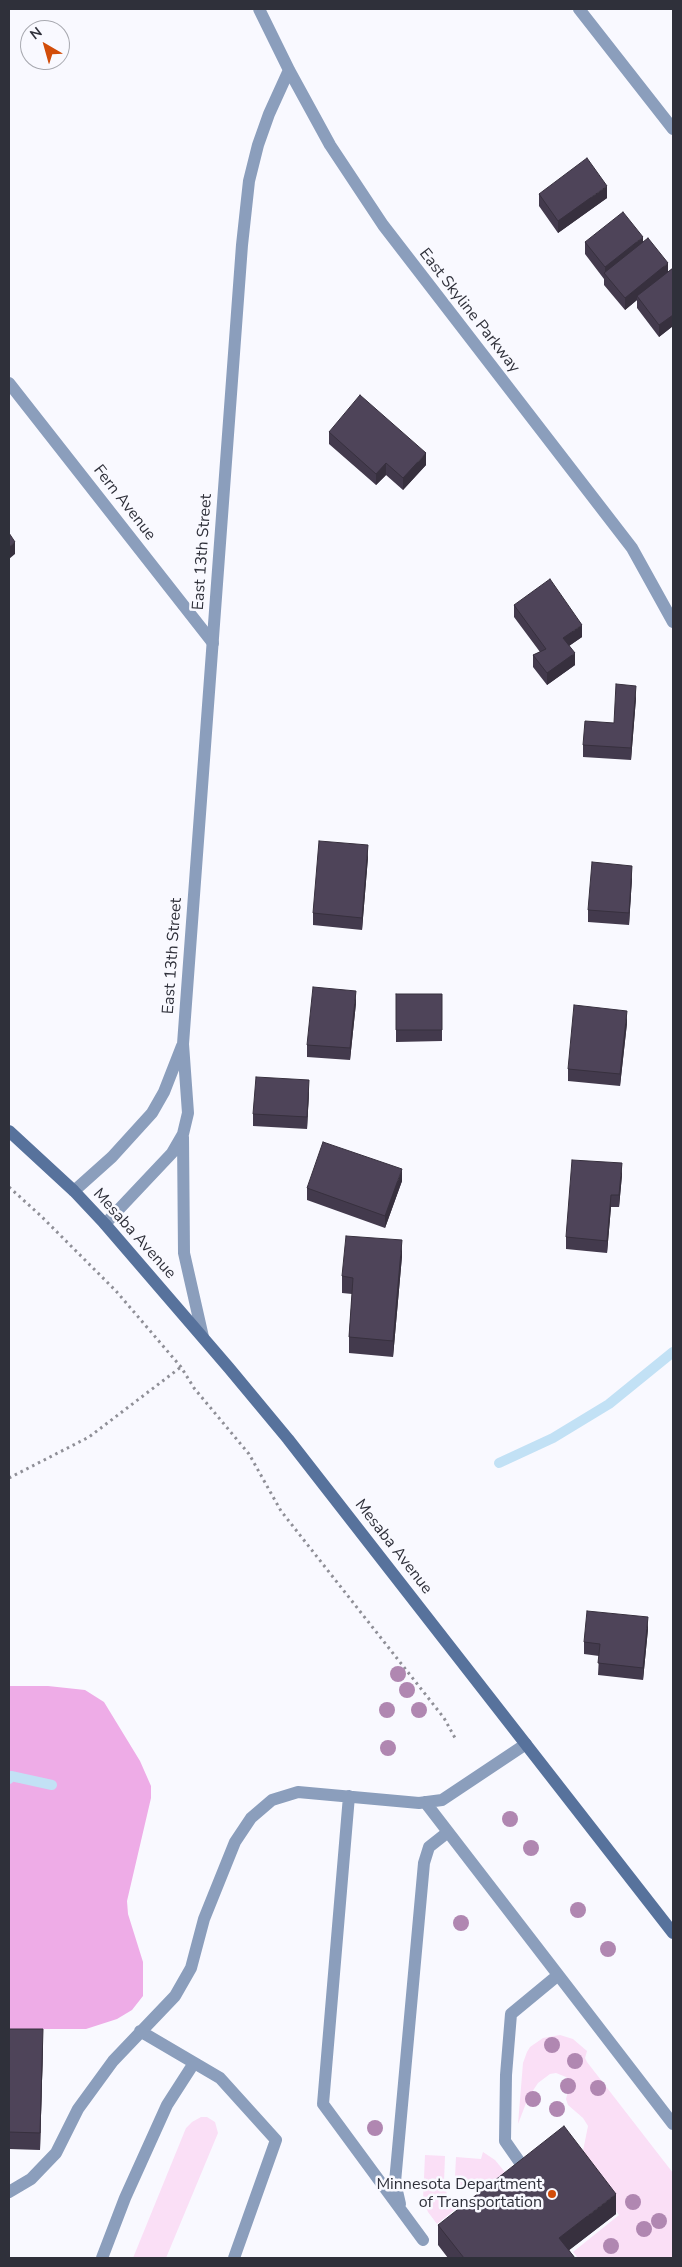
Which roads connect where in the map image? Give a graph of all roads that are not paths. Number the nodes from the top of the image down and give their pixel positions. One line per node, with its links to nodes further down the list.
1 (259, 9): 3 (street, East Skyline Parkway)
2 (579, 9): 4 (street)
3 (289, 70): 6 (street, East Skyline Parkway); 7 (street, East 13th Street)
4 (673, 128)
5 (9, 383): 7 (street, Fern Avenue)
6 (673, 622)
7 (213, 642): 8 (street, East 13th Street)
8 (182, 1044): 10 (street, East 13th Street); 11 (street, East 13th Street)
9 (9, 1130): 11 (main road, Mesaba Avenue)
10 (182, 1134): 12 (street, East 13th Street); 13 (street)
11 (74, 1191): 12 (main road, Mesaba Avenue)
12 (105, 1224): 13 (main road, Mesaba Avenue)
13 (203, 1337): 14 (main road, Mesaba Avenue)
14 (526, 1744): 16 (street); 18 (main road, Mesaba Avenue)
15 (349, 1796): 16 (street); 20 (street); 25 (street)
16 (425, 1802): 17 (street)
17 (448, 1832): 19 (street); 25 (street)
18 (673, 1933)
19 (557, 1976): 22 (street); 23 (street)
20 (140, 2031): 21 (street); 24 (street)
21 (194, 2063): 27 (street); 28 (street)
22 (673, 2124)
23 (528, 2174)
24 (9, 2192)
25 (402, 2209): 26 (street)
26 (423, 2240)
27 (102, 2258)
28 (234, 2258)

